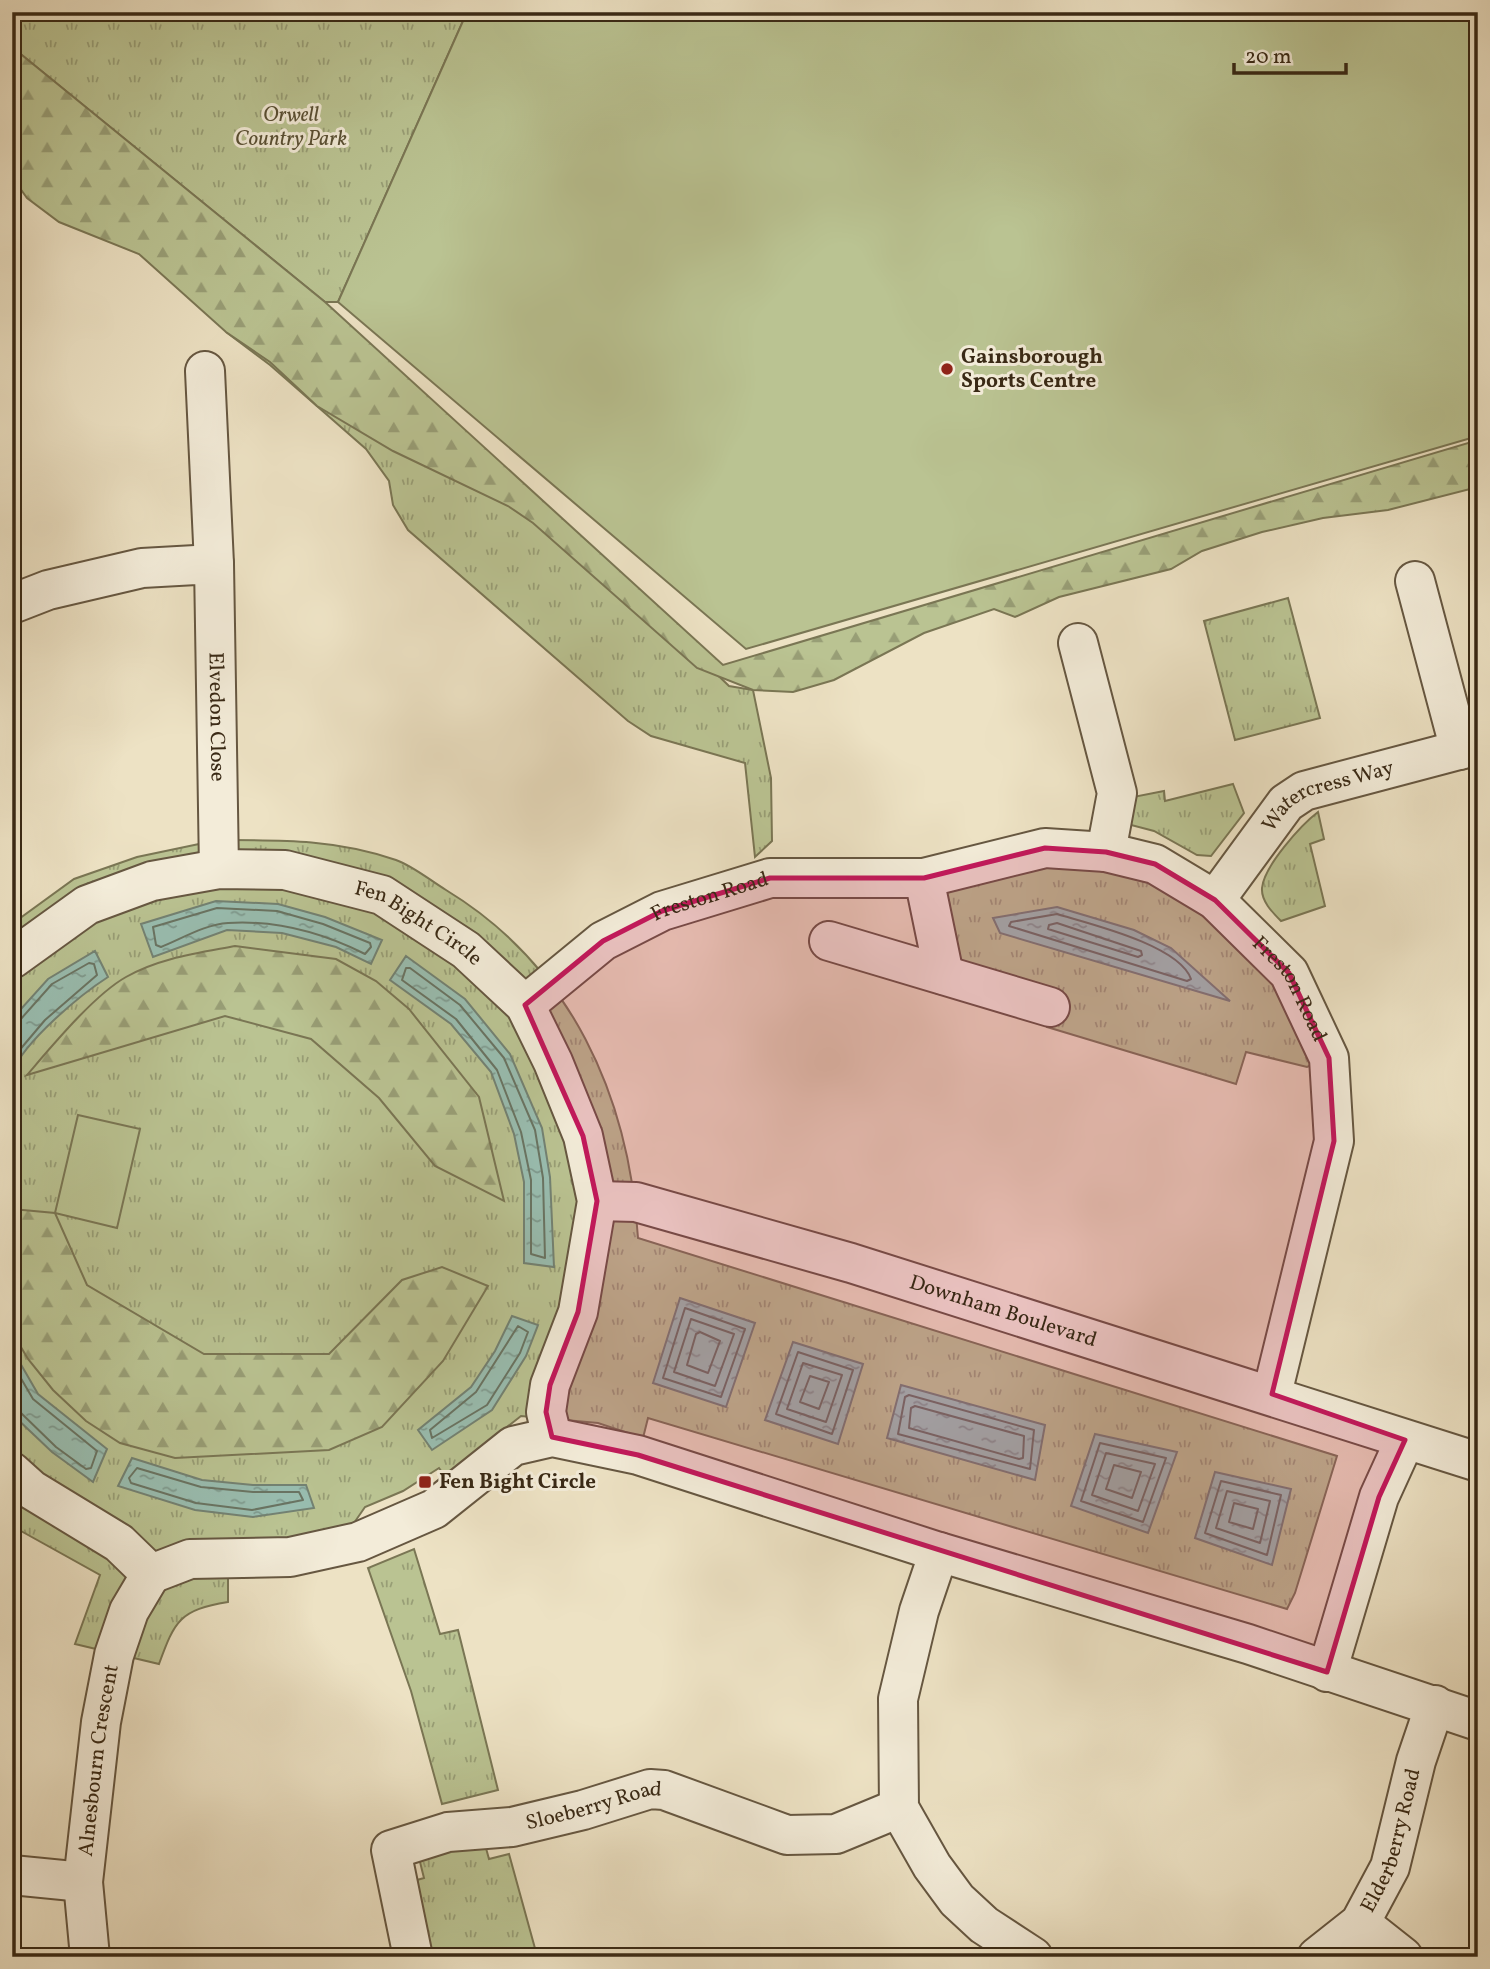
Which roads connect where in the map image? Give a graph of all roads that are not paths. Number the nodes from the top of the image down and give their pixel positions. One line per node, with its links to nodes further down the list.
1 (205, 370): 2 (street, Elvedon Close)
2 (214, 564): 4 (street); 8 (street, Elvedon Close)
3 (1415, 581): 6 (street)
4 (12, 604)
5 (1078, 643): 7 (street)
6 (1469, 748): 10 (street, Watercress Way)
7 (1106, 852): 9 (street, Freston Road); 10 (street, Freston Road)
8 (219, 869): 12 (street, Fen Bight Circle); 14 (street, Fen Bight Circle)
9 (923, 878): 13 (street); 14 (street, Freston Road)
10 (1215, 900): 17 (street, Freston Road)
11 (829, 940): 13 (street)
12 (12, 960)
13 (944, 975): 15 (street)
14 (525, 1005): 16 (street, Fen Bight Circle)
15 (1050, 1007)
16 (597, 1201): 17 (street, Downham Boulevard); 18 (street, Fen Bight Circle)
17 (1272, 1394): 19 (street, Downham Boulevard)
18 (552, 1437): 22 (street); 23 (street)
19 (1405, 1440): 20 (street, Downham Boulevard); 24 (street)
20 (1478, 1462)
21 (12, 1472): 23 (street)
22 (939, 1552): 24 (street); 27 (street)
23 (151, 1574): 29 (street, Alnesbourn Crescent)
24 (1327, 1672): 25 (street)
25 (1435, 1705): 26 (street); 30 (street, Elderberry Road)
26 (1478, 1721)
27 (899, 1808): 32 (street, Sloeberry Road); 33 (street)
28 (12, 1875): 29 (street)
29 (83, 1882): 31 (street, Alnesbourn Crescent)
30 (1360, 1923): 34 (street, Elderberry Road); 35 (street)
31 (90, 1957)
32 (414, 1957)
33 (1033, 1957)
34 (1317, 1957)
35 (1403, 1957)

